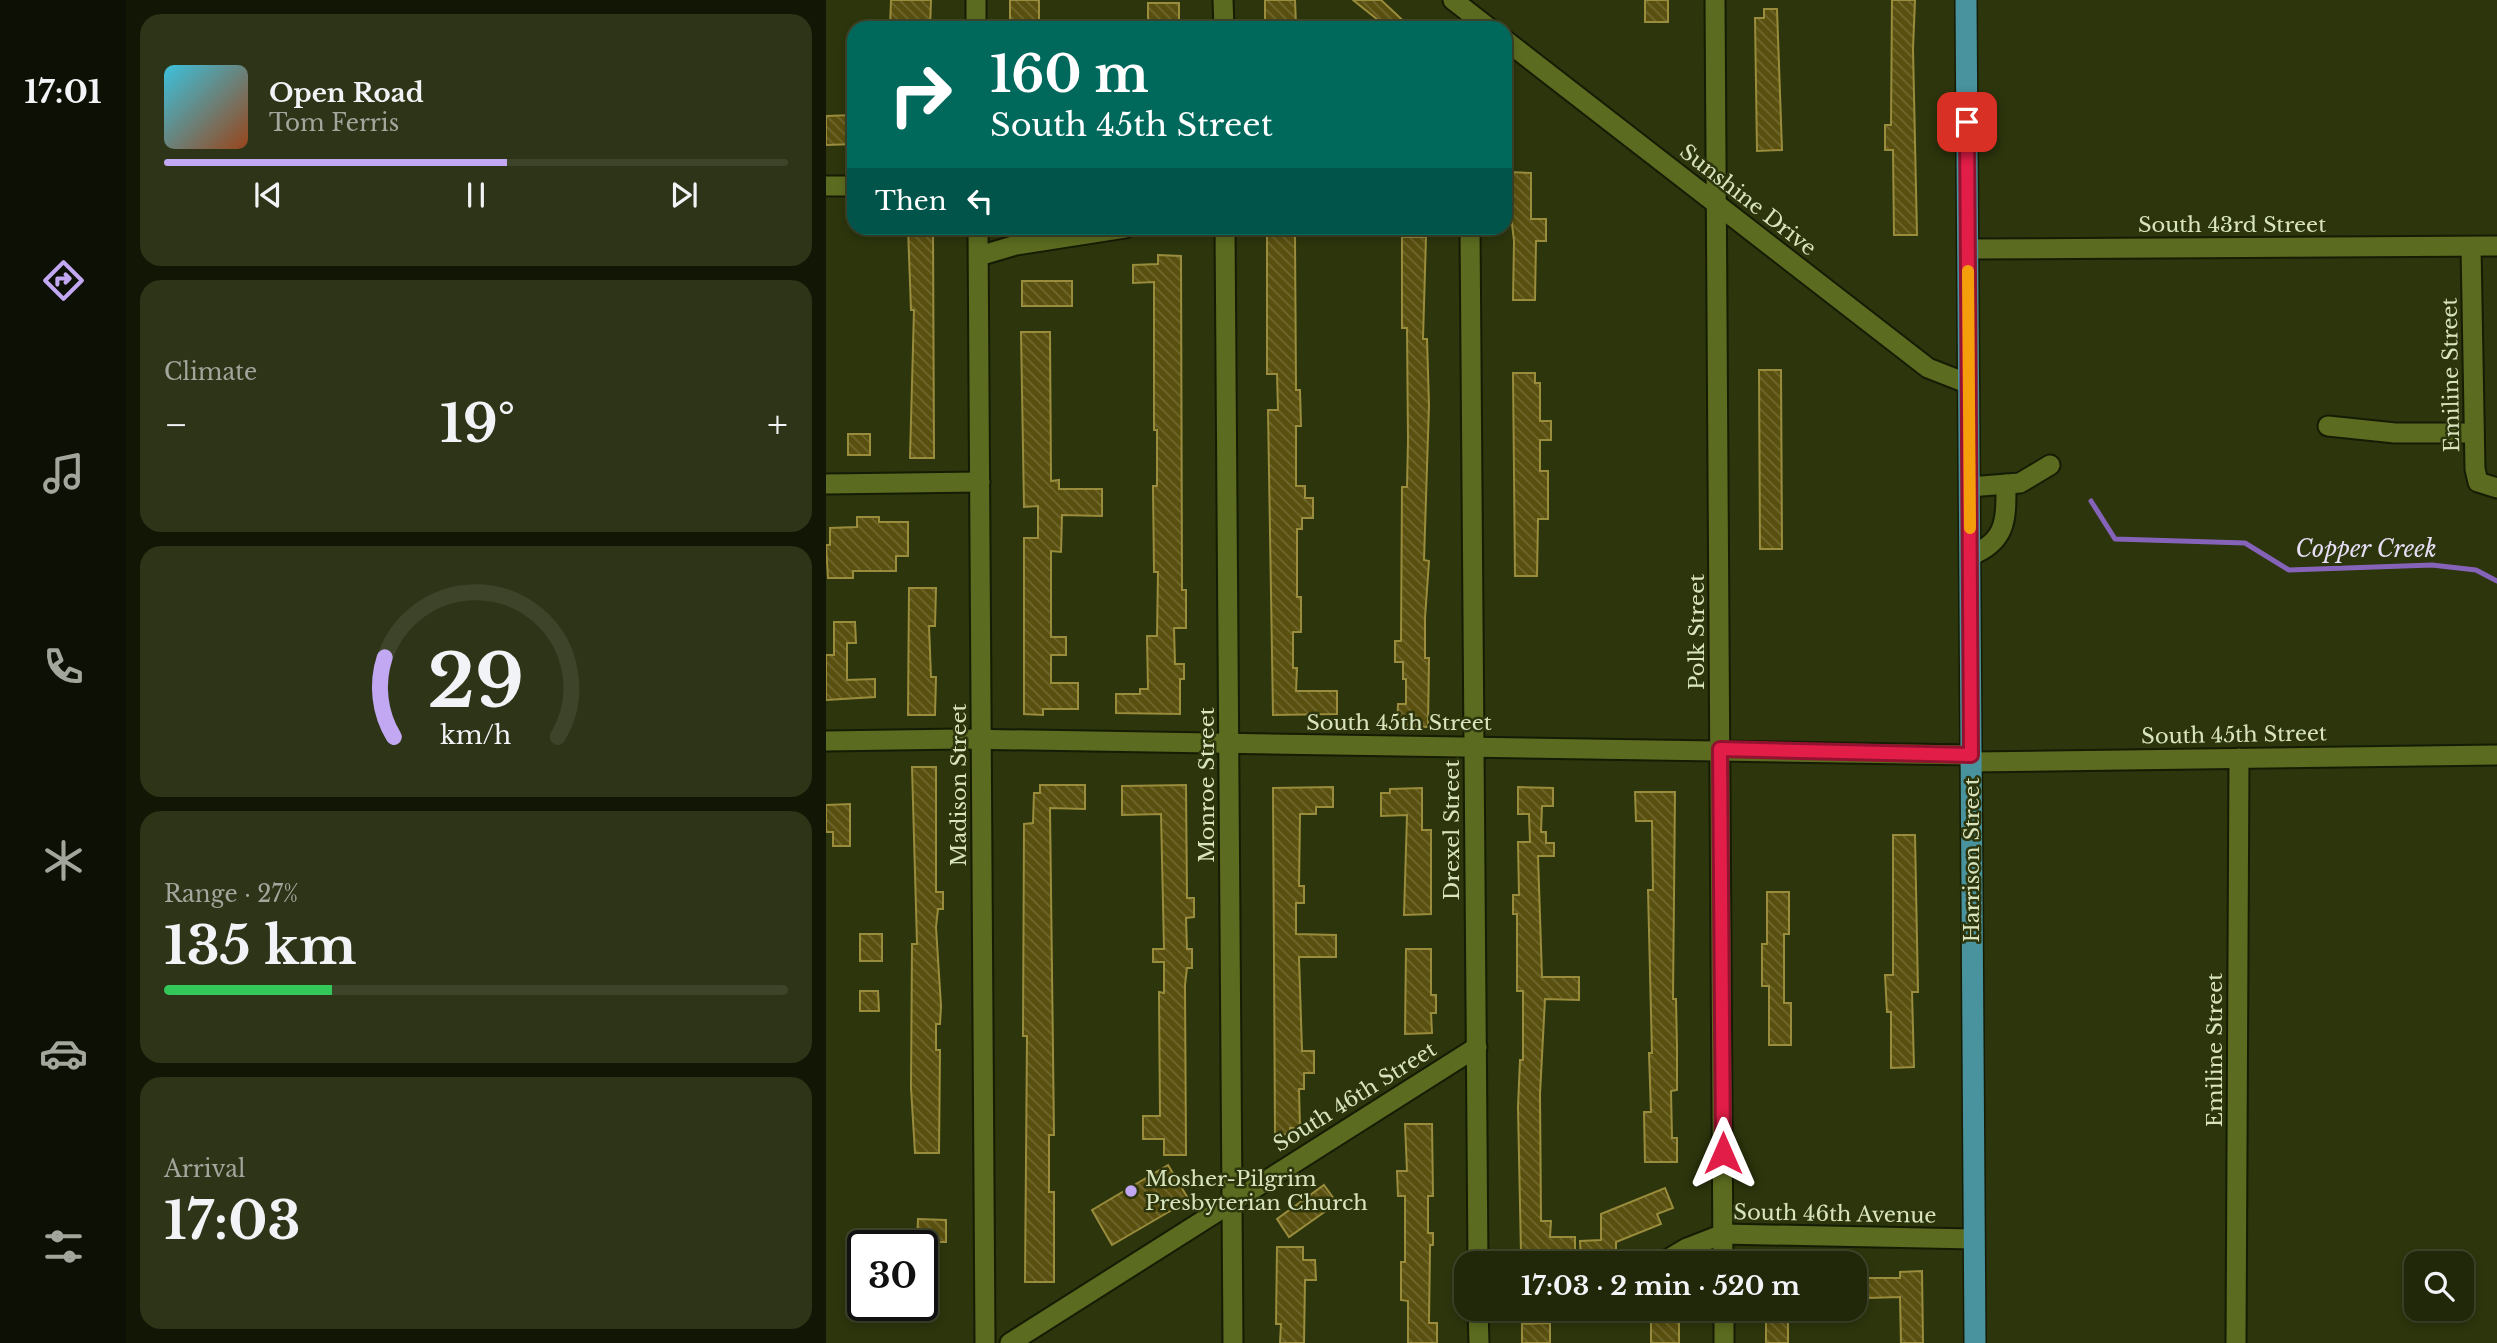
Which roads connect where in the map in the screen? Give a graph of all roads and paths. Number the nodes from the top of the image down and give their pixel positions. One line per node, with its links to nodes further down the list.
1 (976, 0): 7 (street)
2 (1223, 0): 8 (street)
3 (1453, 0): 6 (street)
4 (1715, 0): 12 (street, Polk Street)
5 (1966, 0): 19 (main road, Harrison Street)
6 (1469, 13)
7 (976, 21)
8 (1224, 21)
9 (1512, 45): 12 (street, Sunshine Drive)
10 (826, 186): 11 (street)
11 (847, 186)
12 (1717, 205): 21 (street, Sunshine Drive); 35 (street, Polk Street)
13 (978, 235): 20 (street, Madison Street)
14 (1080, 235): 20 (street)
15 (1225, 235): 33 (street, Monroe Street)
16 (1471, 235): 34 (street, Drexel Street)
17 (2497, 246): 18 (street, South 43rd Street)
18 (2471, 247): 19 (street, South 43rd Street); 23 (street, Emiline Street)
19 (1968, 248): 21 (main road, Harrison Street)
20 (979, 256): 25 (street, Madison Street)
21 (1969, 384): 28 (main road, Harrison Street)
22 (2328, 426): 23 (street)
23 (2474, 433): 29 (street, Emiline Street)
24 (2050, 465): 27 (street)
25 (980, 482): 26 (street); 32 (street, Madison Street)
26 (826, 484)
27 (2006, 484): 28 (street); 30 (street)
28 (1969, 487): 30 (main road, Harrison Street)
29 (2497, 488)
30 (1970, 556): 37 (main road, Harrison Street)
31 (826, 741): 32 (street, South 45th Street)
32 (981, 741): 33 (street, South 45th Street); 48 (street, Madison Street)
33 (1229, 744): 34 (street, South 45th Street); 40 (street, Monroe Street)
34 (1474, 746): 35 (street, South 45th Street); 39 (street, Drexel Street)
35 (1720, 749): 37 (street, South 45th Street); 41 (street, Polk Street)
36 (2497, 755): 38 (street, South 45th Street)
37 (1971, 758): 38 (street, South 45th Street); 42 (main road, Harrison Street)
38 (2239, 758): 54 (street, Emiline Street)
39 (1477, 1047): 40 (street, South 46th Street); 43 (street, Drexel Street)
40 (1232, 1201): 49 (street, South 46th Street); 50 (street, Monroe Street)
41 (1723, 1234): 42 (street, South 46th Avenue); 44 (street, South 46th Avenue); 45 (street, Polk Street)
42 (1974, 1239): 53 (main road, Harrison Street)
43 (1478, 1251)
44 (1682, 1251)
45 (1723, 1251)
46 (1478, 1321): 51 (street)
47 (1724, 1321): 52 (street)
48 (985, 1343)
49 (1010, 1343)
50 (1233, 1343)
51 (1479, 1343)
52 (1724, 1343)
53 (1975, 1343)
54 (2236, 1343)

